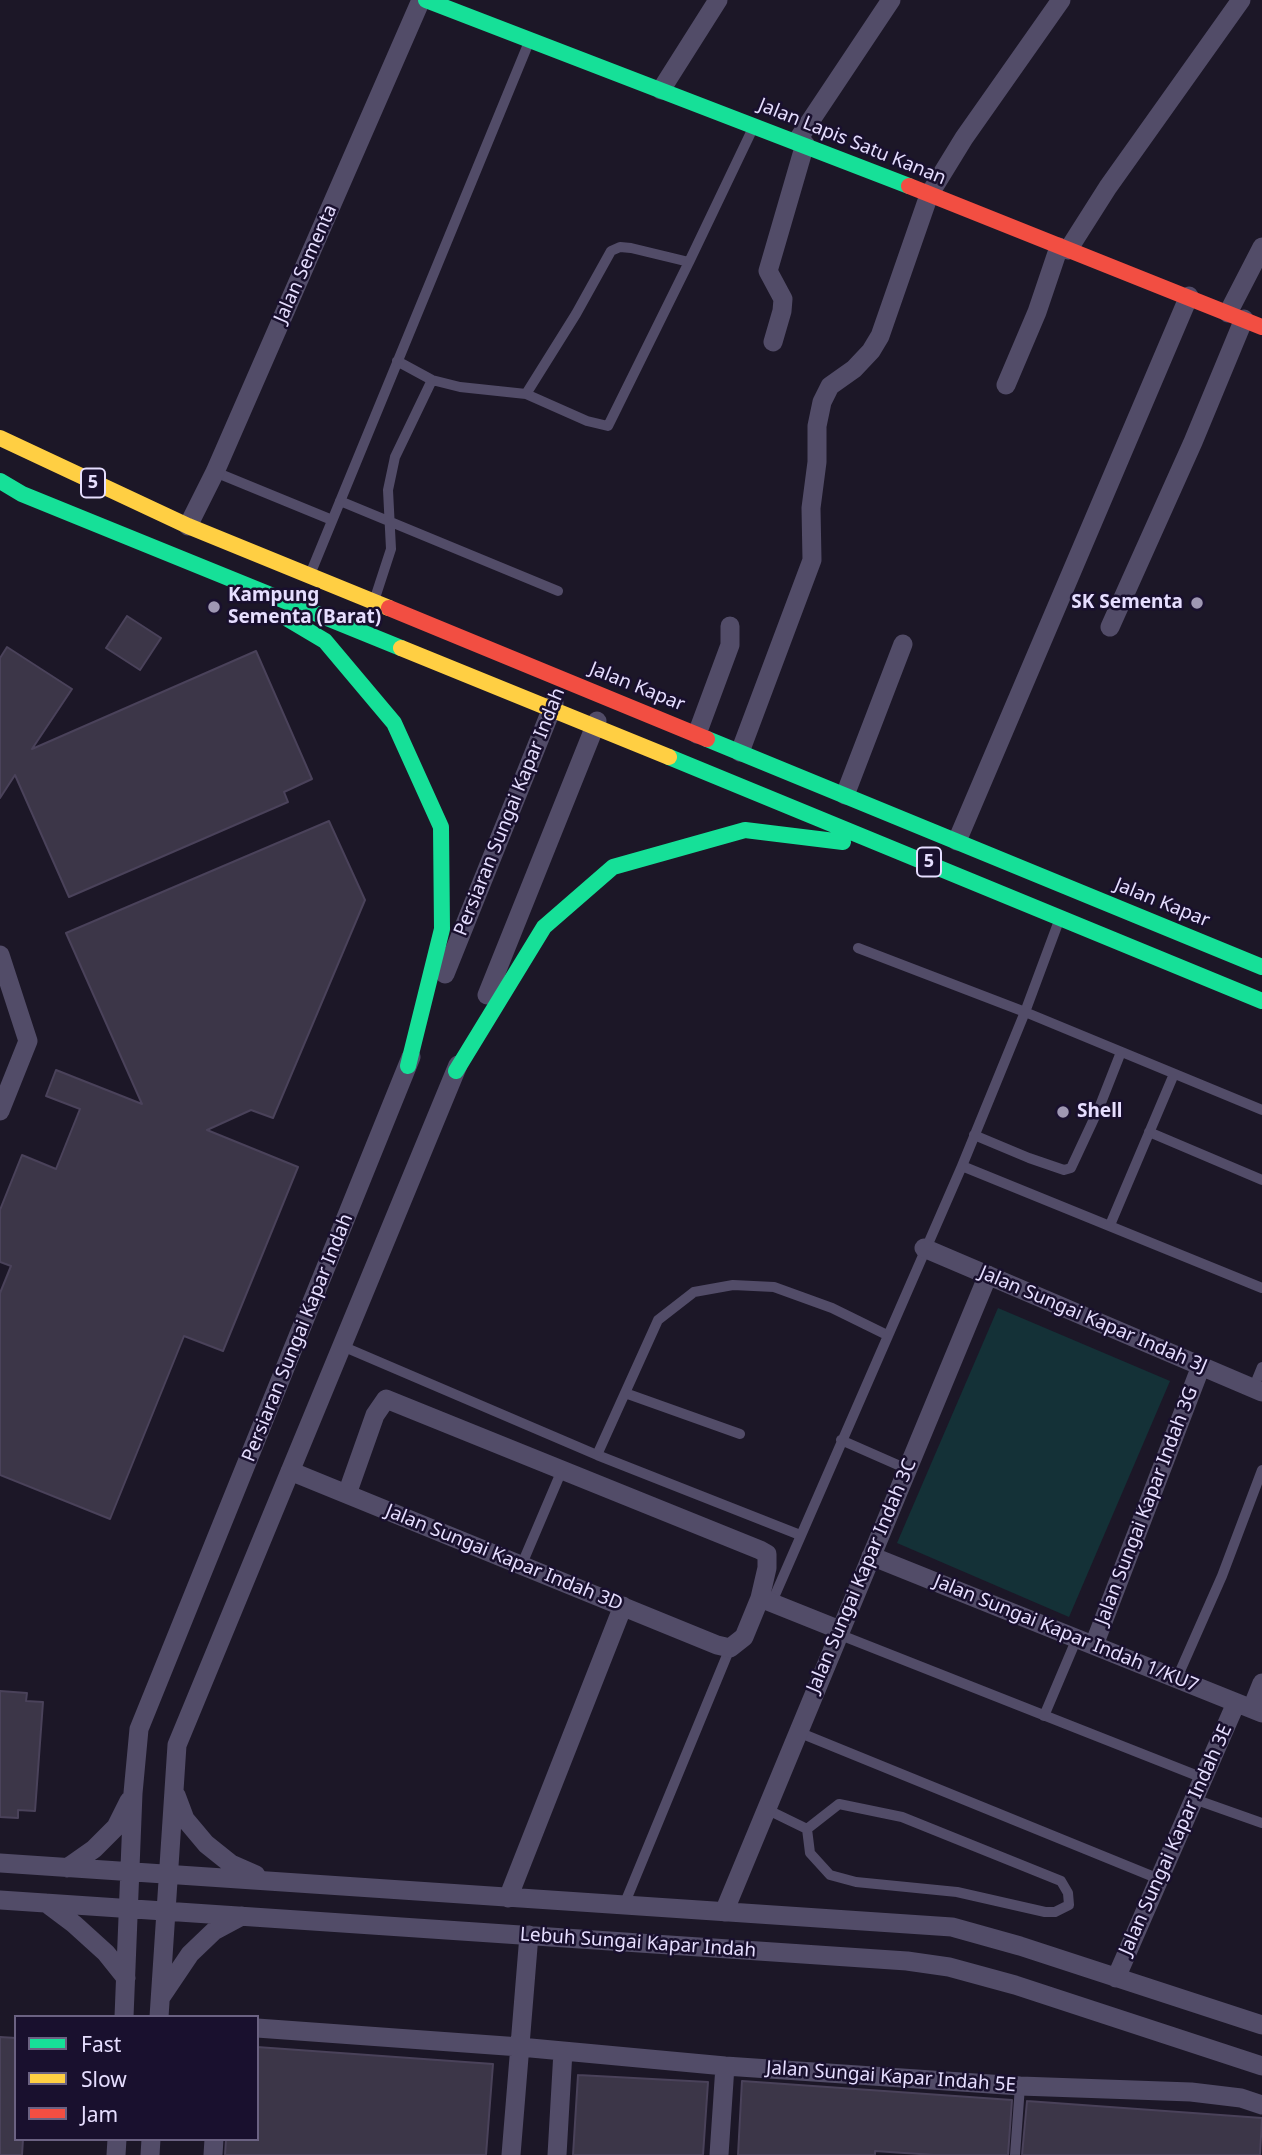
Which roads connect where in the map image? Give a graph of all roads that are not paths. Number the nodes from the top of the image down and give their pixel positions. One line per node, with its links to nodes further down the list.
1 (423, 0): 6 (main road, Jalan Lapis Satu Kanan); 22 (street, Jalan Sementa)
2 (718, 0): 7 (street)
3 (891, 0): 9 (street)
4 (1061, 0): 10 (street)
5 (1241, 0): 12 (street)
6 (530, 40): 7 (main road, Jalan Lapis Satu Kanan); 17 (lane)
7 (662, 90): 8 (main road, Jalan Lapis Satu Kanan)
8 (754, 125): 9 (main road, Jalan Lapis Satu Kanan); 13 (lane)
9 (801, 143): 10 (main road, Jalan Lapis Satu Kanan); 16 (street)
10 (929, 195): 12 (main road, Jalan Lapis Satu Kanan); 40 (street)
11 (1262, 247): 15 (street)
12 (1063, 249): 14 (main road, Jalan Lapis Satu Kanan); 19 (street)
13 (689, 262): 20 (lane); 20 (lane)
14 (1189, 296): 15 (main road, Jalan Lapis Satu Kanan); 42 (street)
15 (1244, 320): 33 (street)
16 (773, 342)
17 (397, 361): 18 (lane); 24 (lane)
18 (432, 380): 20 (lane); 26 (lane)
19 (1006, 385)
20 (526, 394)
21 (0, 438): 27 (main road, Jalan Kapar / 5)
22 (215, 472): 25 (lane); 27 (street, Jalan Sementa)
23 (0, 481): 28 (main road, 5)
24 (340, 501): 25 (lane); 26 (lane)
25 (332, 520): 29 (lane)
26 (388, 521): 30 (lane); 31 (lane)
27 (188, 526): 29 (main road, Jalan Kapar / 5)
28 (188, 562): 37 (main road, 5); 51 (main road)
29 (309, 576): 31 (main road, Jalan Kapar / 5)
30 (558, 591)
31 (373, 601): 35 (main road, Jalan Kapar / 5)
32 (730, 626): 39 (street)
33 (1110, 627)
34 (903, 645): 41 (street)
35 (564, 680): 36 (main road, Jalan Kapar / 5); 37 (street, Persiaran Sungai Kapar Indah)
36 (607, 697): 38 (street); 39 (main road, Jalan Kapar / 5)
37 (552, 709): 38 (main road, 5); 51 (street, Persiaran Sungai Kapar Indah)
38 (594, 727): 43 (main road, 5); 52 (street)
39 (697, 734): 40 (main road, Jalan Kapar / 5)
40 (740, 752): 41 (main road, Jalan Kapar / 5)
41 (845, 795): 42 (main road, Jalan Kapar / 5)
42 (957, 841): 47 (main road, Jalan Kapar / 5)
43 (980, 883): 44 (main road, 5); 52 (main road)
44 (1059, 919): 48 (main road, 5); 49 (lane)
45 (858, 948): 49 (lane)
46 (0, 955): 55 (street)
47 (1262, 967)
48 (1262, 1001)
49 (1025, 1012): 50 (lane); 57 (lane)
50 (1121, 1052): 53 (lane); 57 (lane)
51 (408, 1066): 93 (street, Persiaran Sungai Kapar Indah)
52 (456, 1071): 65 (street)
53 (1174, 1074): 54 (lane); 56 (lane)
54 (1262, 1110)
55 (0, 1111)
56 (1149, 1132): 59 (lane); 60 (lane)
57 (974, 1135): 58 (lane)
58 (962, 1166): 60 (lane); 61 (lane)
59 (1262, 1180)
60 (1110, 1225): 63 (lane)
61 (925, 1248): 62 (street, Jalan Sungai Kapar Indah 3J); 64 (lane)
62 (988, 1275): 66 (street, Jalan Sungai Kapar Indah 3J); 73 (street, Jalan Sungai Kapar Indah 3C)
63 (1262, 1287)
64 (887, 1335): 69 (lane); 71 (lane)
65 (342, 1346): 72 (lane); 76 (street)
66 (1200, 1366): 68 (street, Jalan Sungai Kapar Indah 3J); 84 (street, Jalan Sungai Kapar Indah 3G)
67 (1262, 1367): 68 (lane)
68 (1258, 1391)
69 (625, 1394): 70 (lane); 72 (lane)
70 (740, 1434)
71 (841, 1440): 73 (lane); 78 (lane)
72 (597, 1455): 78 (lane)
73 (907, 1469): 79 (street, Jalan Sungai Kapar Indah 3C)
74 (562, 1470): 77 (street); 80 (lane); 81 (street)
75 (1262, 1470): 86 (lane)
76 (290, 1471): 77 (street, Jalan Sungai Kapar Indah 3D); 92 (street)
77 (347, 1494): 80 (street, Jalan Sungai Kapar Indah 3D)
78 (800, 1535): 81 (lane)
79 (871, 1556): 83 (street, Jalan Sungai Kapar Indah 3C); 84 (street, Jalan Sungai Kapar Indah 1/KU7)
80 (523, 1564): 82 (street, Jalan Sungai Kapar Indah 3D)
81 (766, 1600): 83 (street); 85 (street)
82 (623, 1606): 85 (street, Jalan Sungai Kapar Indah 3D); 104 (street)
83 (839, 1632): 89 (lane); 90 (street, Jalan Sungai Kapar Indah 3C)
84 (1085, 1642): 86 (street, Jalan Sungai Kapar Indah 1/KU7); 89 (lane)
85 (723, 1646): 107 (lane)
86 (1177, 1678): 88 (street, Jalan Sungai Kapar Indah 1/KU7)
87 (1262, 1683): 88 (street, Jalan Sungai Kapar Indah 3E)
88 (1250, 1708): 91 (street, Jalan Sungai Kapar Indah 3E)
89 (1044, 1716): 91 (lane)
90 (798, 1732): 95 (street, Jalan Sungai Kapar Indah 3C); 102 (lane)
91 (1203, 1778): 94 (street, Jalan Sungai Kapar Indah 3E)
92 (174, 1788): 101 (street); 103 (street)
93 (133, 1793): 99 (street); 100 (street, Persiaran Sungai Kapar Indah)
94 (1194, 1799): 96 (lane); 102 (street, Jalan Sungai Kapar Indah 3E)
95 (766, 1809): 97 (lane); 110 (street, Jalan Sungai Kapar Indah 3C)
96 (1262, 1823)
97 (807, 1829): 97 (lane)
98 (0, 1863): 99 (street, Lebuh Sungai Kapar Indah)
99 (67, 1868): 100 (street, Lebuh Sungai Kapar Indah)
100 (130, 1872): 101 (street, Lebuh Sungai Kapar Indah); 108 (street, Persiaran Sungai Kapar Indah)
101 (168, 1875): 103 (street, Lebuh Sungai Kapar Indah); 109 (street)
102 (1159, 1879): 114 (street, Jalan Sungai Kapar Indah 3E)
103 (270, 1882): 104 (street, Lebuh Sungai Kapar Indah)
104 (508, 1898): 107 (street, Lebuh Sungai Kapar Indah)
105 (0, 1900): 106 (street, Lebuh Sungai Kapar Indah)
106 (46, 1903): 108 (street, Lebuh Sungai Kapar Indah); 113 (street)
107 (623, 1905): 110 (street, Lebuh Sungai Kapar Indah)
108 (129, 1908): 109 (street, Lebuh Sungai Kapar Indah); 113 (street, Persiaran Sungai Kapar Indah)
109 (166, 1910): 111 (street, Lebuh Sungai Kapar Indah); 115 (street)
110 (724, 1912): 114 (street, Lebuh Sungai Kapar Indah)
111 (243, 1915): 112 (street, Lebuh Sungai Kapar Indah); 115 (street)
112 (529, 1935): 119 (street); 122 (street, Lebuh Sungai Kapar Indah)
113 (126, 1978): 116 (street, Persiaran Sungai Kapar Indah)
114 (1116, 1978): 117 (street, Lebuh Sungai Kapar Indah)
115 (159, 2008)
116 (124, 2015)
117 (1262, 2025)
118 (259, 2028): 119 (street, Jalan Sungai Kapar Indah 5E)
119 (520, 2047): 120 (street, Jalan Sungai Kapar Indah 5E); 125 (street)
120 (563, 2051): 121 (street, Jalan Sungai Kapar Indah 5E); 126 (street)
121 (725, 2066): 123 (street, Jalan Sungai Kapar Indah 5E); 127 (street)
122 (1262, 2066)
123 (1020, 2086): 124 (street, Jalan Sungai Kapar Indah 5E); 128 (lane)
124 (1262, 2105)
125 (511, 2155)
126 (557, 2155)
127 (719, 2155)
128 (1015, 2155)

